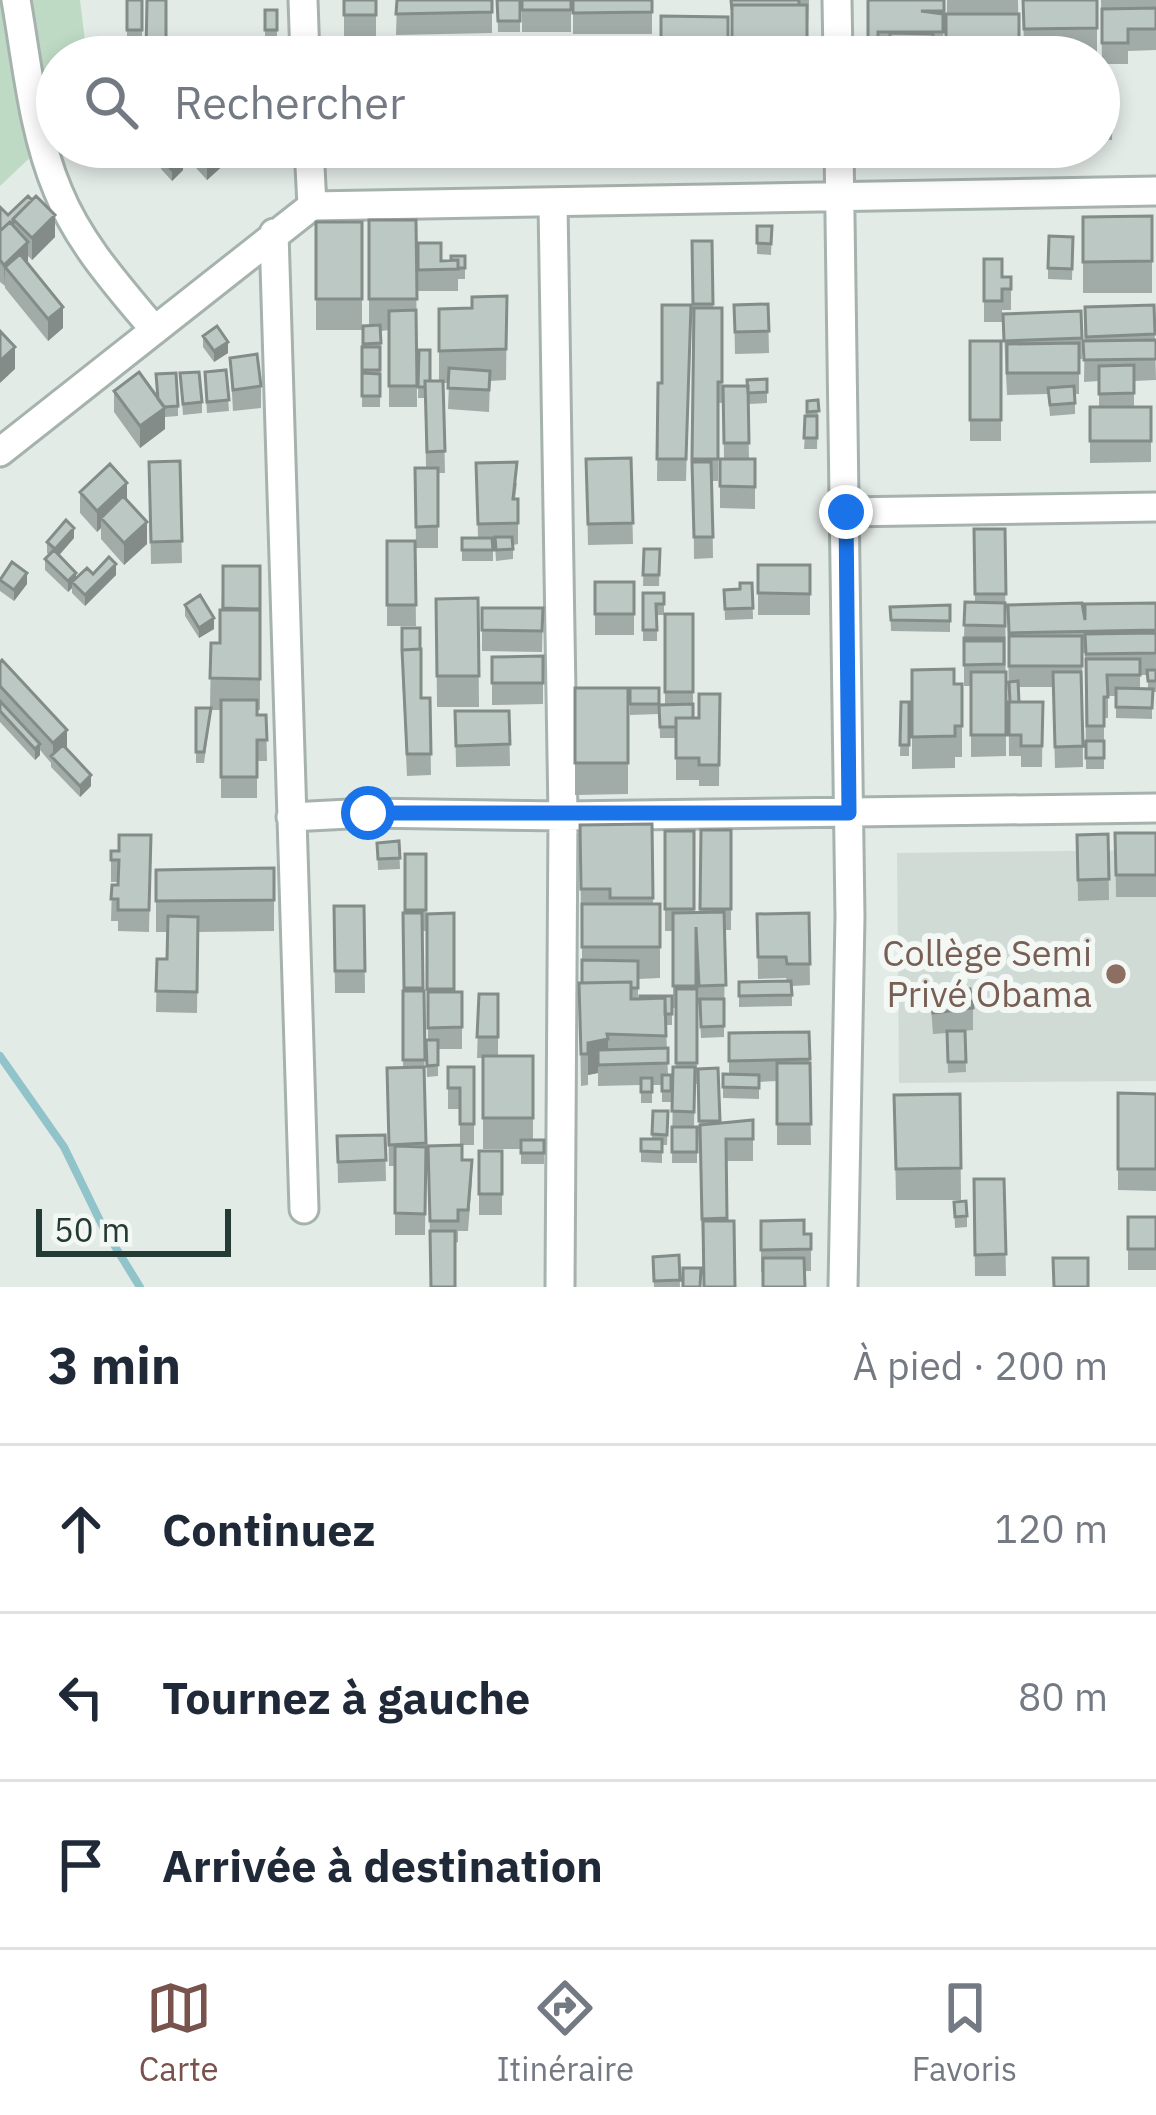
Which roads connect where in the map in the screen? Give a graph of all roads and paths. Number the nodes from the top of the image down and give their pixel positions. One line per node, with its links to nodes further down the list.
1 (16, 0): 6 (street)
2 (303, 0): 4 (street)
3 (837, 0): 5 (street)
4 (304, 36)
5 (838, 36)
6 (36, 113)
7 (51, 168): 15 (street)
8 (310, 168): 13 (street)
9 (839, 168): 11 (street)
10 (1156, 190): 11 (street)
11 (840, 195): 12 (street); 18 (street)
12 (554, 204): 13 (street); 21 (street)
13 (312, 206): 14 (street)
14 (274, 233): 15 (street); 22 (street)
15 (153, 328): 16 (street)
16 (0, 452)
17 (1156, 507): 18 (street)
18 (846, 512): 20 (street)
19 (1156, 808): 20 (street)
20 (849, 813): 21 (street); 25 (street)
21 (562, 816): 22 (street); 24 (street)
22 (291, 817): 23 (street)
23 (304, 1209)
24 (560, 1287)
25 (843, 1287)

